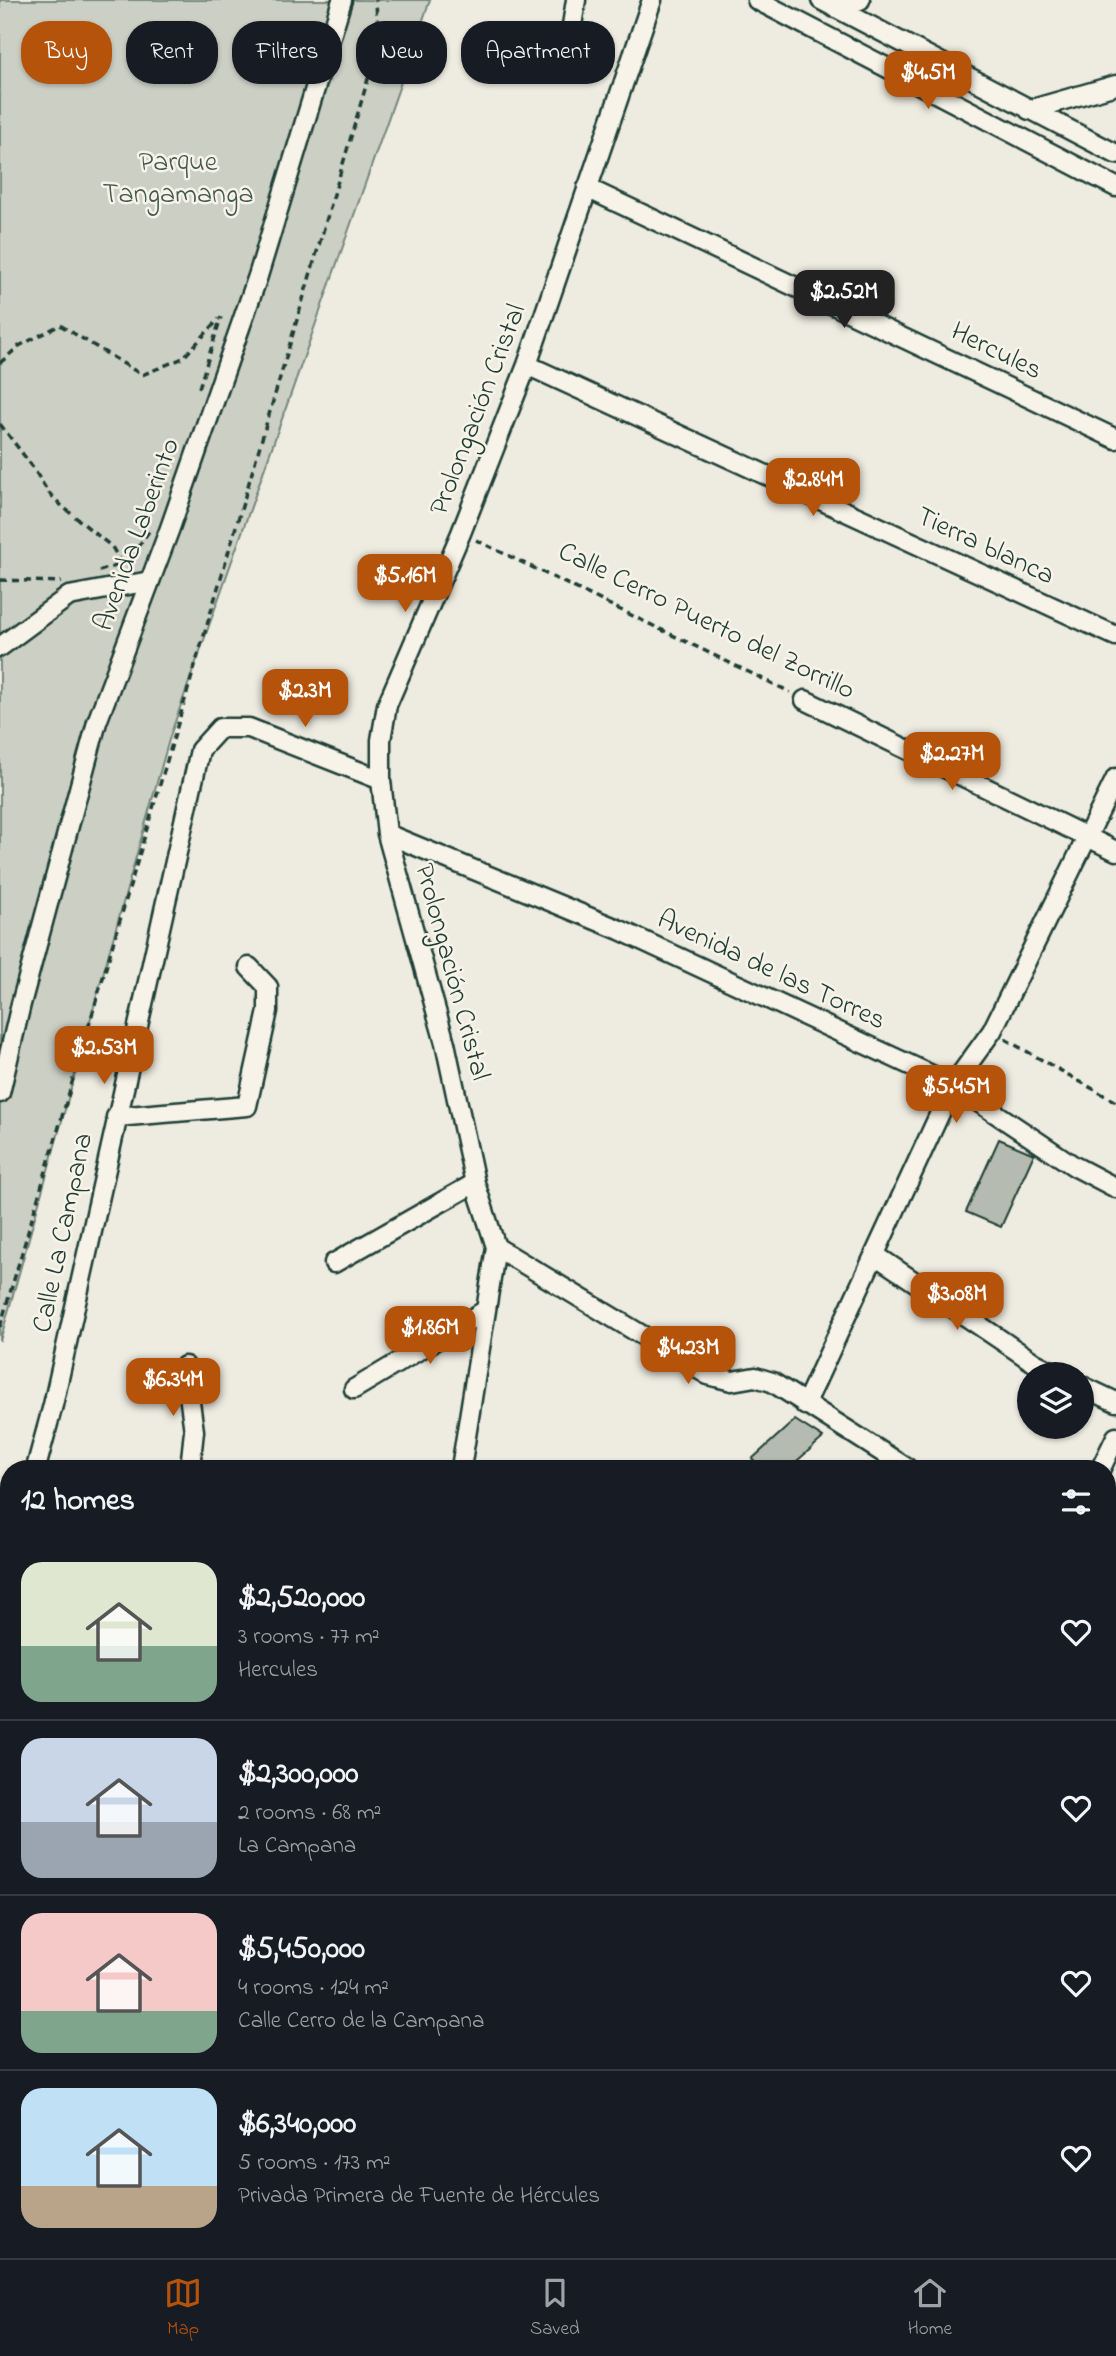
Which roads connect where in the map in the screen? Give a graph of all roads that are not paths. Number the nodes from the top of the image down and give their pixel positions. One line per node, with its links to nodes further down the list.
1 (341, 0): 15 (street, Avenida Laberinto)
2 (576, 0): 7 (street)
3 (652, 0): 12 (street, Prolongación Cristal)
4 (757, 0): 11 (street)
5 (860, 0): 6 (street)
6 (828, 4): 9 (street)
7 (573, 21)
8 (1116, 85): 9 (street)
9 (1029, 110): 10 (street)
10 (1116, 154)
11 (1116, 187)
12 (587, 188): 13 (street, Prolongación Cristal); 14 (street, Hercules)
13 (527, 365): 16 (street, Tierra blanca); 20 (street, Prolongación Cristal)
14 (1116, 439)
15 (150, 581): 17 (street); 26 (street, Avenida Laberinto)
16 (1116, 636)
17 (0, 647)
18 (805, 700): 22 (street, Calle Cerro Puerto del Zorrillo)
19 (1116, 778): 22 (street)
20 (381, 780): 21 (street, Prolongación Cristal); 27 (street, Calle La Campana)
21 (387, 834): 25 (street, Avenida de las Torres); 28 (street, Prolongación Cristal)
22 (1087, 836): 23 (street, Calle Cerro Puerto del Zorrillo); 25 (street)
23 (1116, 851)
24 (249, 967): 27 (street)
25 (953, 1085): 29 (street, Avenida de las Torres); 31 (street)
26 (0, 1093)
27 (116, 1117): 41 (street, Calle La Campana)
28 (475, 1184): 30 (street, Prolongación Cristal); 32 (street)
29 (1116, 1188)
30 (496, 1247): 33 (street); 39 (street)
31 (875, 1255): 34 (street); 39 (street)
32 (334, 1263)
33 (486, 1310): 36 (street); 43 (street)
34 (1034, 1362)
35 (185, 1367): 42 (street)
36 (354, 1389)
37 (1094, 1391): 38 (street)
38 (1116, 1402)
39 (805, 1405): 44 (street)
40 (1116, 1437): 45 (street)
41 (38, 1460)
42 (191, 1460)
43 (462, 1460)
44 (894, 1460)
45 (1105, 1460)

